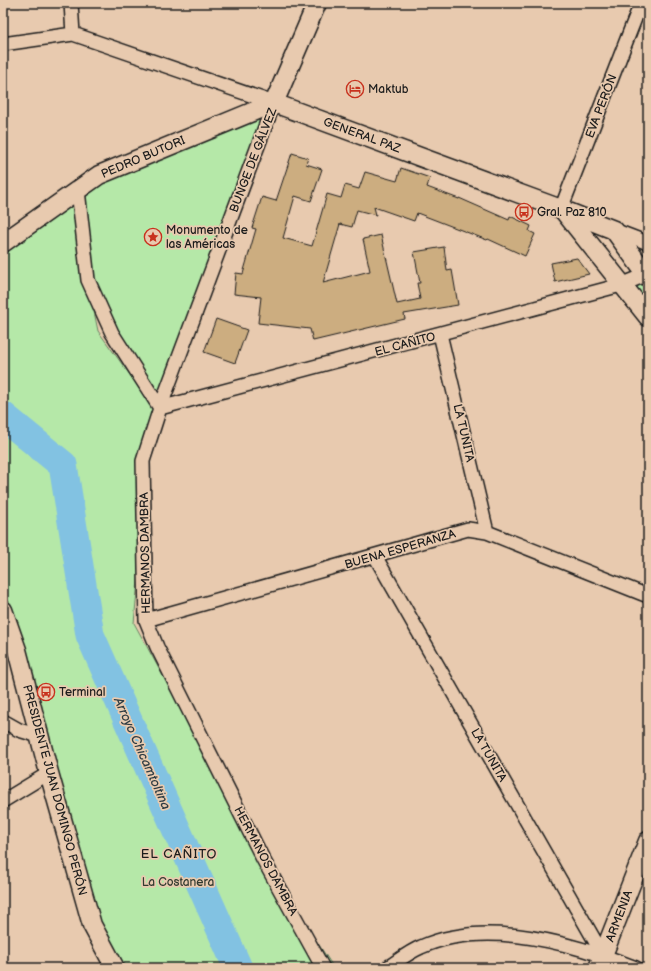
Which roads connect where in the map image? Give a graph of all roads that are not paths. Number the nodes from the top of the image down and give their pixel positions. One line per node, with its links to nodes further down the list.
1 (71, 3): 4 (street)
2 (317, 3): 6 (street, BUNGE DE GÁLVEZ)
3 (641, 3): 8 (street, EVA PERÓN)
4 (73, 34): 5 (street); 6 (street, GENERAL PAZ)
5 (3, 44)
6 (274, 103): 7 (street, PEDRO BUTORI); 8 (street, GENERAL PAZ); 16 (street, BUNGE DE GÁLVEZ)
7 (78, 190): 10 (street, PEDRO BUTORI); 16 (street)
8 (561, 209): 9 (street, GENERAL PAZ); 13 (street)
9 (614, 230): 11 (street, GENERAL PAZ); 12 (street)
10 (3, 243)
11 (648, 243)
12 (647, 275): 13 (street, EL CAÑITO)
13 (621, 285): 14 (street); 15 (street, EL CAÑITO)
14 (648, 318)
15 (440, 334): 16 (street, EL CAÑITO); 17 (street, LA TUNITA)
16 (160, 408): 21 (street, HERMANOS DAMBRA)
17 (487, 532): 18 (street, BUENA ESPERANZA); 19 (street, BUENA ESPERANZA)
18 (375, 556): 21 (street, BUENA ESPERANZA); 27 (street, LA TUNITA)
19 (648, 596)
20 (3, 610): 23 (street, PRESIDENTE JUAN DOMINGO PERÓN)
21 (146, 620): 29 (street, HERMANOS DAMBRA)
22 (3, 721): 23 (street)
23 (39, 736): 24 (street, PRESIDENTE JUAN DOMINGO PERÓN)
24 (49, 773): 25 (street); 28 (street, PRESIDENTE JUAN DOMINGO PERÓN)
25 (3, 801)
26 (648, 841): 27 (street, ARMENIA)
27 (601, 961): 30 (street); 31 (street)
28 (115, 968)
29 (323, 968)
30 (387, 968)
31 (636, 968)

